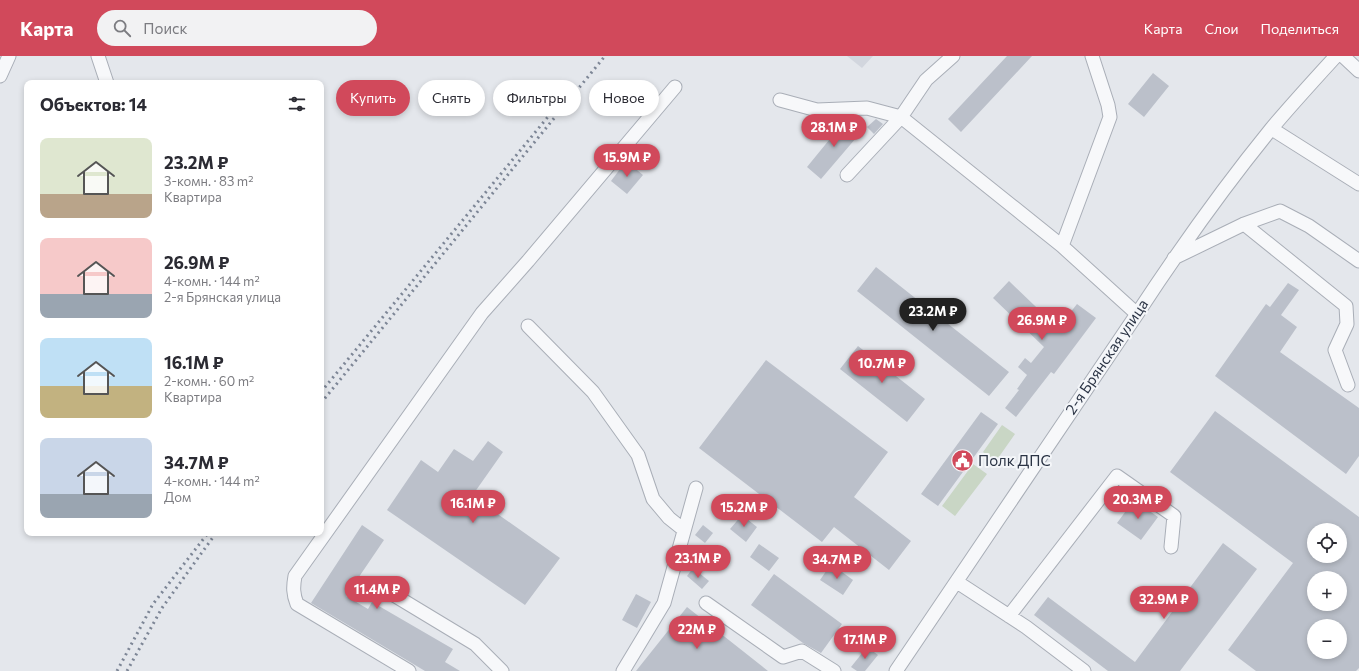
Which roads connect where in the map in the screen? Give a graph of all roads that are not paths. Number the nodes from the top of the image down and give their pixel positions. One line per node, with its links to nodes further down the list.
1 (9, 56): 8 (street)
2 (98, 56): 9 (street)
3 (953, 56): 12 (street)
4 (1092, 56): 17 (street)
5 (1336, 56): 13 (street, 2-я Брянская улица)
6 (1343, 56): 7 (street)
7 (1359, 71)
8 (0, 76)
9 (106, 80)
10 (674, 87): 25 (street)
11 (780, 100): 12 (street)
12 (901, 117): 14 (street); 17 (street)
13 (1272, 129): 15 (street); 18 (street, 2-я Брянская улица)
14 (847, 175)
15 (1359, 184)
16 (1244, 224): 18 (street); 19 (street); 22 (street)
17 (1062, 246): 20 (street)
18 (1173, 259): 20 (street, 2-я Брянская улица)
19 (1359, 261)
20 (1137, 314): 28 (street, 2-я Брянская улица)
21 (528, 326): 24 (street)
22 (1348, 385)
23 (696, 488): 24 (street)
24 (684, 530): 35 (street)
25 (324, 535)
26 (323, 536): 33 (street)
27 (1171, 547): 31 (street)
28 (957, 582): 31 (street); 37 (street, 2-я Брянская улица)
29 (379, 586): 34 (street)
30 (706, 603): 36 (street)
31 (1009, 616): 32 (street)
32 (1076, 669)
33 (409, 671)
34 (502, 671)
35 (622, 671)
36 (834, 671)
37 (896, 671)

